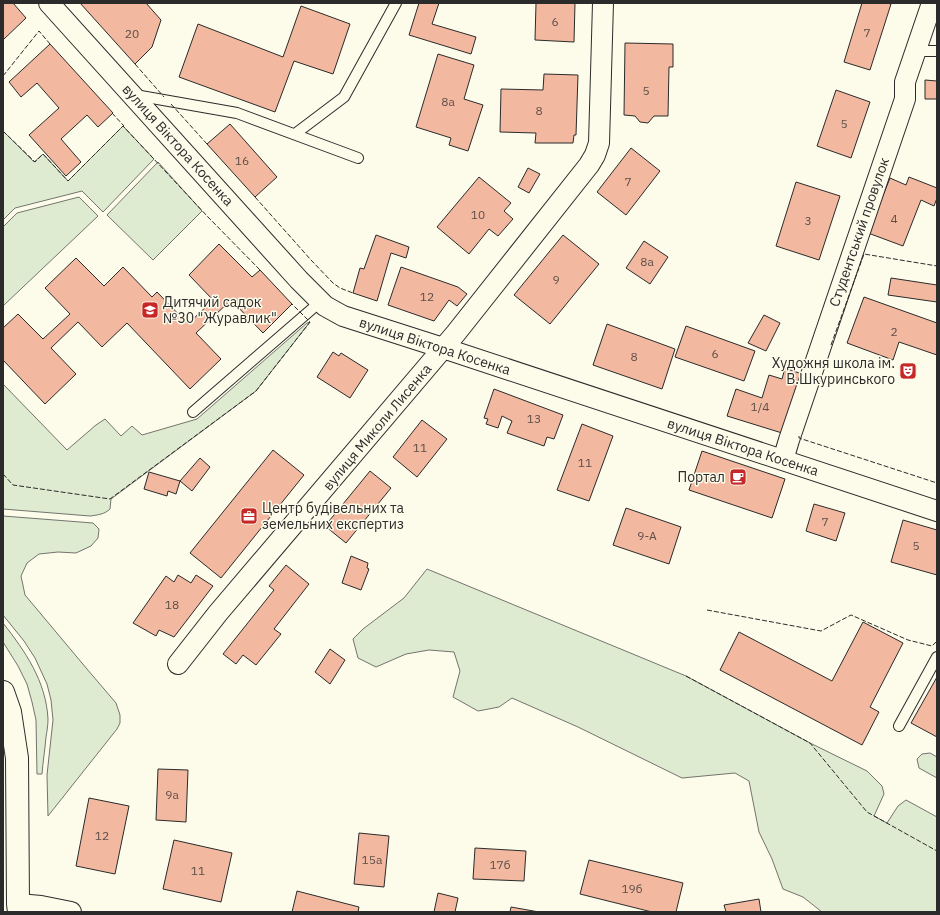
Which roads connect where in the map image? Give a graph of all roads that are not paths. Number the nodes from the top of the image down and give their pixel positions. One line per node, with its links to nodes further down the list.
1 (49, 3): 7 (street, вулиця Віктора Косенка)
2 (396, 3): 8 (lane)
3 (603, 3): 11 (street, вулиця Миколи Лисенка)
4 (932, 3): 6 (street, Студентський провулок)
5 (937, 51): 6 (lane)
6 (915, 52): 13 (street, Студентський провулок)
7 (131, 94): 8 (lane); 10 (street, вулиця Віктора Косенка)
8 (295, 134): 9 (lane)
9 (358, 158)
10 (320, 302): 11 (street, вулиця Віктора Косенка); 12 (lane)
11 (443, 348): 13 (street, вулиця Віктора Косенка); 16 (street, вулиця Миколи Лисенка)
12 (193, 412)
13 (783, 460): 14 (street, вулиця Віктора Косенка)
14 (937, 511)
15 (937, 657): 18 (lane)
16 (178, 664)
17 (6, 702): 19 (street); 20 (street)
18 (899, 726)
19 (3, 770)
20 (13, 907): 21 (street)
21 (71, 912)

